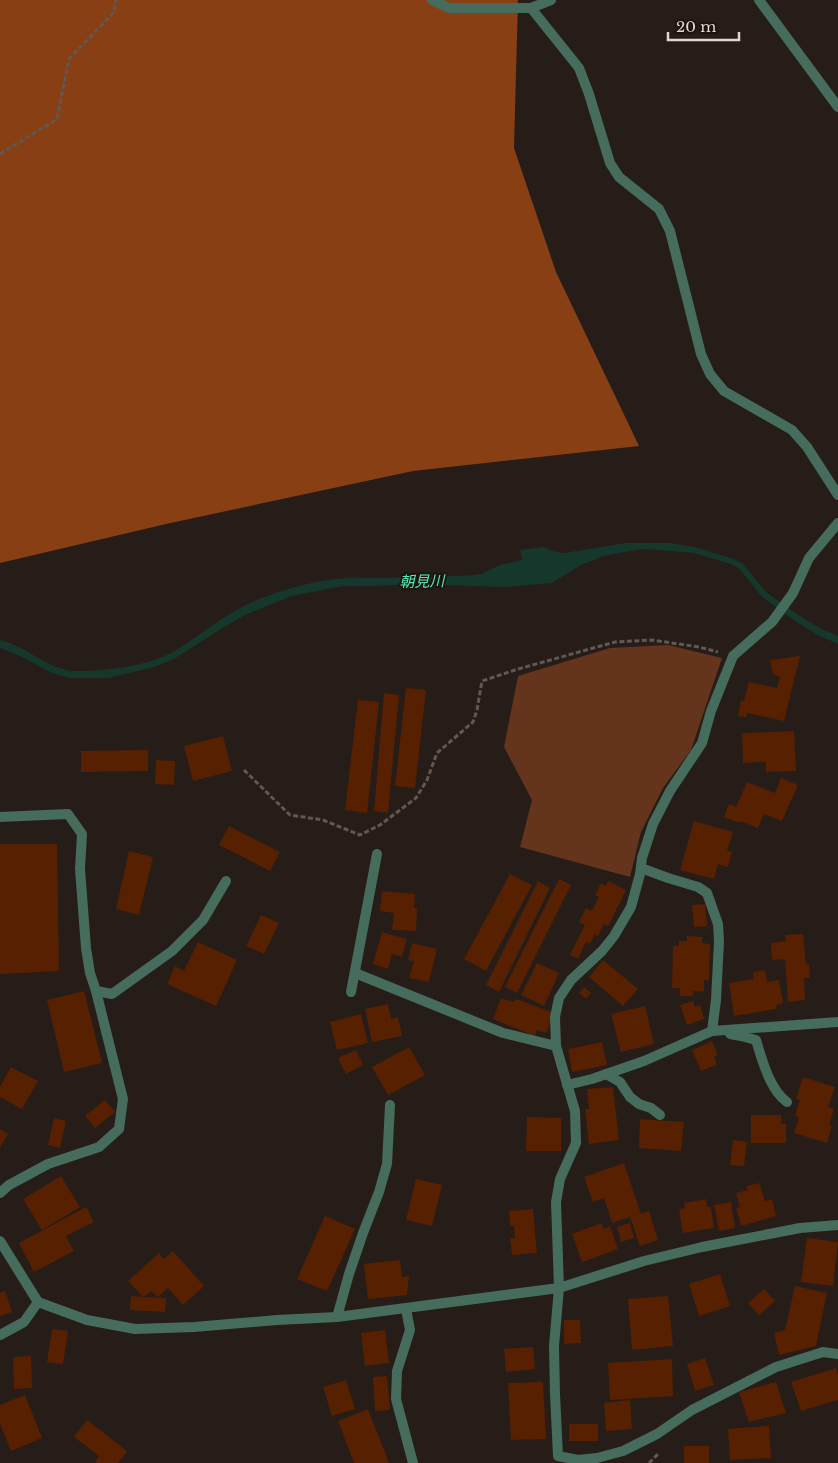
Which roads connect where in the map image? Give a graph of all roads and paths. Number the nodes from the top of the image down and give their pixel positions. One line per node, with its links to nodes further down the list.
1 (116, 0): 7 (path)
2 (432, 0): 5 (street)
3 (551, 0): 5 (street)
4 (758, 0): 6 (street)
5 (531, 8): 8 (street)
6 (838, 107)
7 (0, 154)
8 (838, 495)
9 (838, 523): 10 (street)
10 (733, 656): 11 (path); 14 (street)
11 (244, 770)
12 (0, 817): 17 (street)
13 (376, 854): 16 (street)
14 (641, 868): 20 (street); 21 (street)
15 (226, 881): 17 (street)
16 (355, 973): 18 (street); 21 (street)
17 (96, 991): 27 (street)
18 (351, 992)
19 (838, 1022): 20 (street)
20 (712, 1031): 22 (street); 24 (street)
21 (556, 1046): 23 (street)
22 (606, 1074): 23 (street); 26 (street)
23 (567, 1085): 30 (street)
24 (787, 1102)
25 (390, 1105): 33 (street)
26 (660, 1115)
27 (0, 1193)
28 (838, 1222): 30 (street)
29 (0, 1242): 31 (street)
30 (559, 1288): 32 (street); 35 (street)
31 (38, 1302): 33 (street); 34 (street)
32 (406, 1309): 33 (street); 36 (street)
33 (336, 1317)
34 (0, 1335)
35 (838, 1354)
36 (413, 1463)

